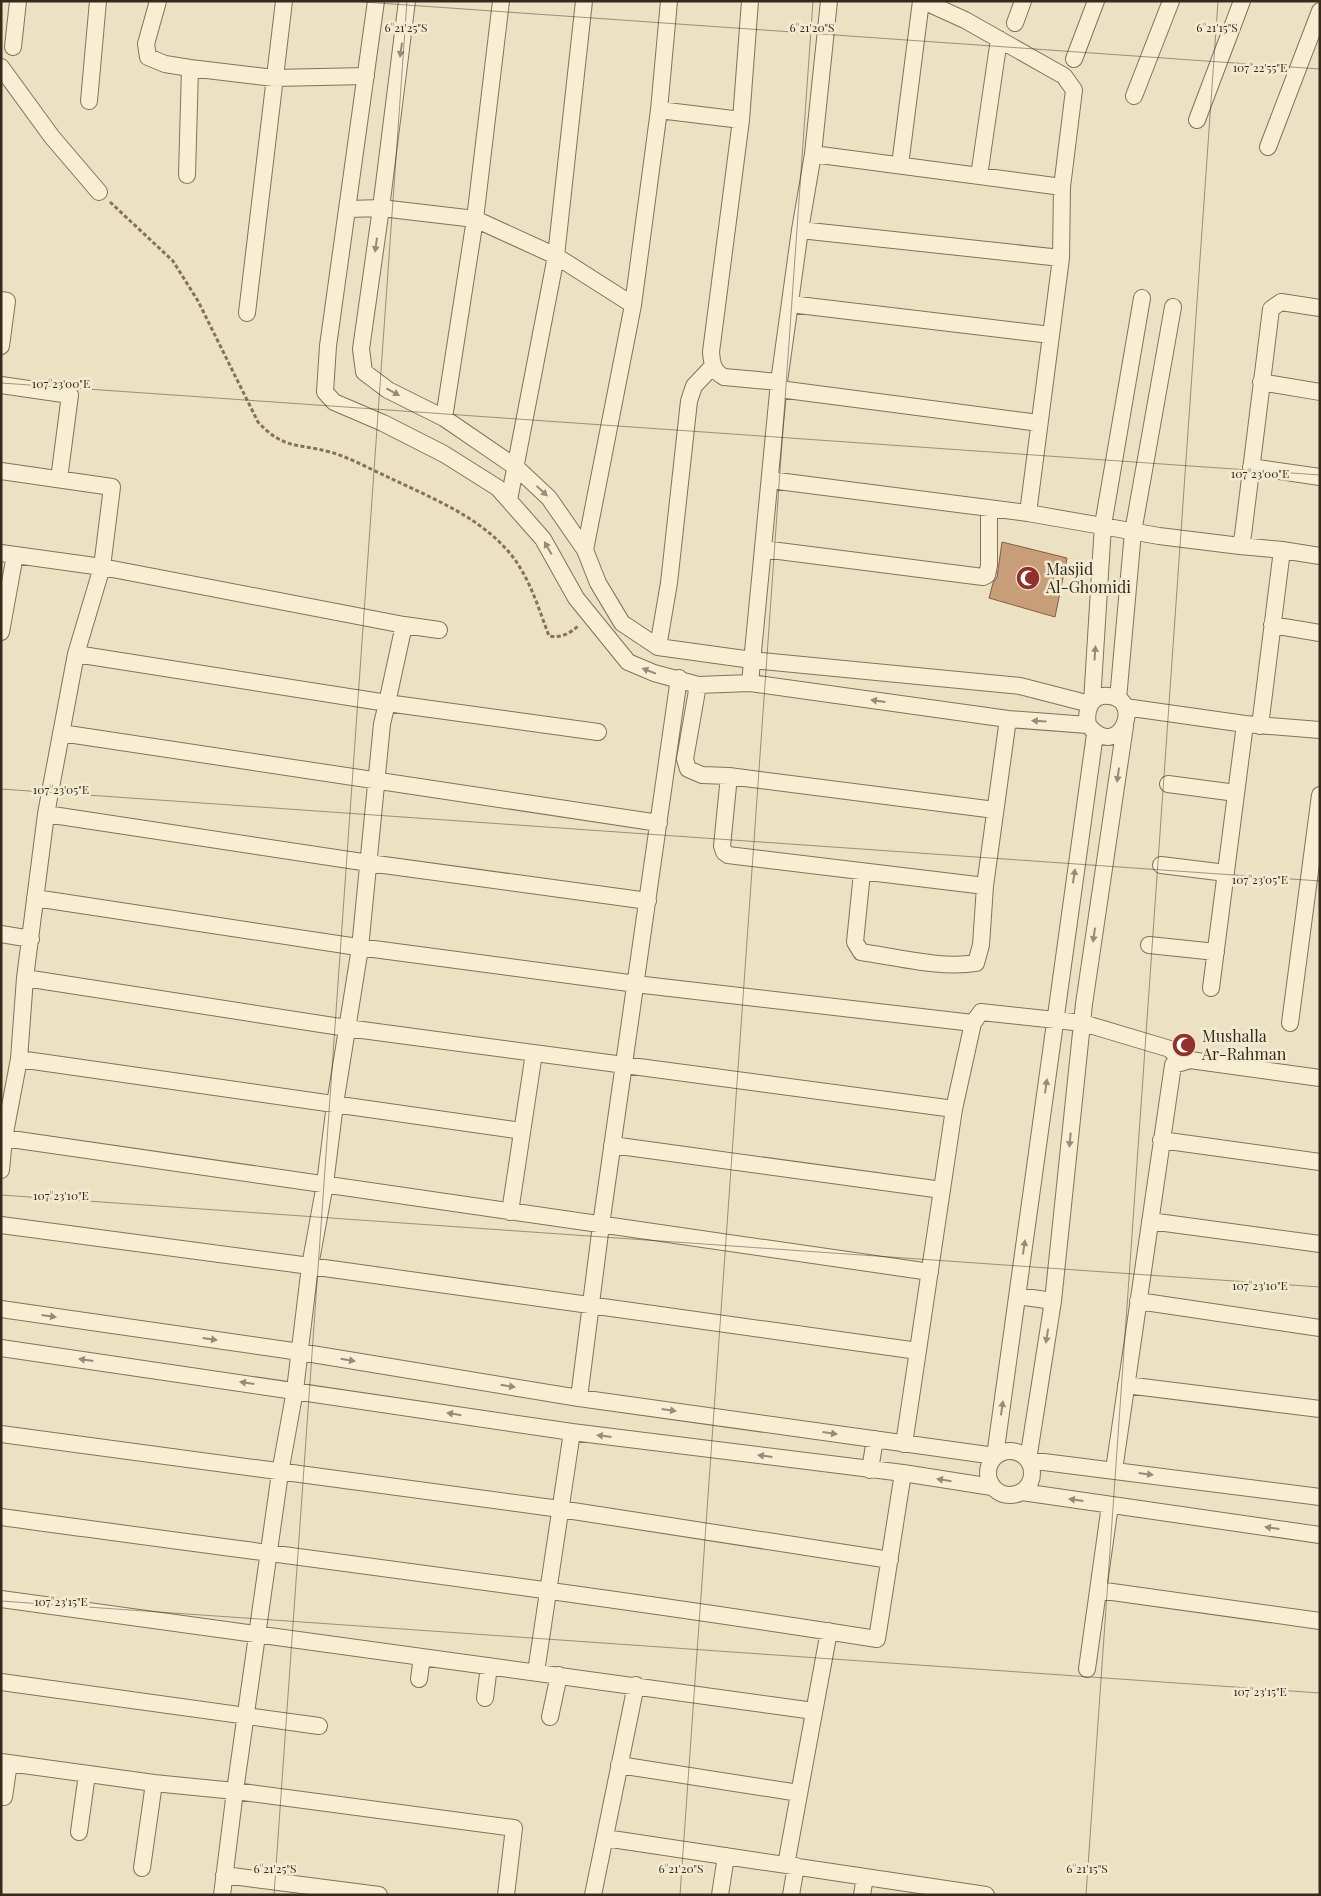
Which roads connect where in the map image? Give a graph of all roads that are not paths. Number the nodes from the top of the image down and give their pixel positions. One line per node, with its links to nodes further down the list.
1 (18, 1): 20 (street)
2 (98, 1): 27 (street)
3 (158, 1): 23 (street)
4 (284, 1): 25 (street)
5 (376, 1): 24 (street)
6 (407, 1): 38 (street, one-way to 38)
7 (501, 1): 40 (street)
8 (584, 1): 42 (street)
9 (669, 1): 28 (street)
10 (750, 1): 29 (street)
11 (829, 1): 32 (street)
12 (922, 1): 19 (street); 33 (street)
13 (1023, 1): 18 (street)
14 (1096, 1): 21 (street)
15 (1170, 1): 26 (street)
16 (1242, 1): 30 (street)
17 (1320, 11): 31 (street)
18 (1015, 23)
19 (999, 39): 35 (street); 36 (street)
20 (13, 47)
21 (1074, 59)
22 (1, 67): 37 (street)
23 (190, 68): 25 (street); 34 (street)
24 (366, 76): 25 (street); 39 (street)
25 (274, 78): 50 (street)
26 (1134, 96)
27 (90, 101)
28 (659, 110): 29 (street); 47 (street)
29 (741, 120): 53 (street)
30 (1197, 120)
31 (1268, 147)
32 (813, 154): 33 (street); 41 (street)
33 (900, 165): 35 (street)
34 (187, 175)
35 (979, 176): 36 (street)
36 (1062, 187): 43 (street)
37 (99, 192)
38 (381, 208): 39 (street); 40 (street); 58 (street, one-way to 58)
39 (349, 209): 66 (street)
40 (475, 219): 42 (street); 58 (street)
41 (800, 230): 43 (street); 46 (street)
42 (556, 256): 47 (street); 61 (street)
43 (1061, 258): 51 (street)
44 (1142, 298): 69 (street)
45 (1, 300): 52 (street)
46 (790, 304): 51 (street); 56 (street)
47 (633, 305): 73 (street)
48 (1173, 307): 70 (street)
49 (1320, 308): 54 (street)
50 (247, 313)
51 (1051, 335): 59 (street)
52 (1, 346)
53 (713, 366): 56 (street); 85 (street)
54 (1261, 382): 57 (street); 60 (street)
55 (1, 385): 64 (street)
56 (779, 386): 59 (street); 65 (street)
57 (1320, 392)
58 (444, 418): 61 (street)
59 (1039, 423): 68 (street)
60 (1251, 467): 63 (street); 71 (street)
61 (517, 468): 66 (street); 73 (street, one-way to 73)
62 (1, 471): 64 (street)
63 (1320, 477)
64 (59, 479): 77 (street)
65 (770, 480): 67 (street); 72 (street)
66 (509, 500): 88 (street, one-way to 66)
67 (989, 509): 68 (street); 72 (street)
68 (1028, 513): 69 (street)
69 (1103, 526): 70 (street); 78 (street)
70 (1132, 532): 71 (street); 79 (street)
71 (1240, 546): 74 (street)
72 (763, 549): 87 (street)
73 (585, 550): 85 (street)
74 (1282, 550): 76 (street); 81 (street)
75 (8, 554): 77 (street); 83 (street)
76 (1320, 556)
77 (102, 566): 80 (street); 86 (street)
78 (1099, 590): 79 (street); 92 (street, one-way to 78)
79 (1128, 592): 93 (street)
80 (404, 625): 82 (street); 91 (street)
81 (1272, 625): 84 (street); 95 (street)
82 (439, 630)
83 (1, 632)
84 (1320, 633)
85 (658, 648): 87 (street)
86 (76, 654): 91 (street); 100 (street)
87 (752, 660): 89 (street); 92 (street)
88 (679, 678): 90 (street); 108 (street)
89 (750, 683): 90 (street); 94 (street, one-way to 89)
90 (698, 685): 101 (street)
91 (387, 703): 99 (street); 102 (street)
92 (1091, 703): 93 (street); 97 (street)
93 (1122, 703): 95 (street); 96 (street)
94 (1008, 719): 97 (street, one-way to 94); 106 (street)
95 (1253, 725): 98 (street); 104 (street)
96 (1124, 726): 97 (street); 126 (street, one-way to 126)
97 (1091, 729): 124 (street, one-way to 97)
98 (1320, 730)
99 (598, 732)
100 (61, 733): 102 (street); 107 (street)
101 (729, 776): 106 (street); 112 (street)
102 (377, 782): 108 (street); 109 (street)
103 (1168, 784): 104 (street)
104 (1236, 793): 111 (street)
105 (1320, 795): 127 (street)
106 (994, 810): 113 (street)
107 (46, 814): 109 (street); 114 (street)
108 (659, 823): 115 (street)
109 (369, 863): 115 (street); 119 (street)
110 (1161, 865): 111 (street)
111 (1226, 872): 120 (street)
112 (862, 873): 113 (street); 113 (street)
113 (985, 886)
114 (35, 898): 117 (street); 119 (street)
115 (648, 901): 122 (street)
116 (1, 934): 117 (street)
117 (30, 939): 121 (street)
118 (1149, 945): 120 (street)
119 (360, 948): 122 (street); 128 (street)
120 (1216, 952): 123 (street)
121 (26, 978): 128 (street); 130 (street)
122 (635, 984): 125 (street); 132 (street)
123 (1211, 988)
124 (1055, 1020): 125 (street); 126 (street); 151 (street, one-way to 124)
125 (973, 1023): 135 (street)
126 (1083, 1023): 131 (street); 152 (street, one-way to 152)
127 (1290, 1023)
128 (347, 1028): 129 (street); 134 (street)
129 (534, 1053): 132 (street); 136 (street)
130 (19, 1059): 134 (street); 137 (street)
131 (1180, 1061): 133 (street); 138 (street)
132 (624, 1064): 135 (street); 139 (street)
133 (1320, 1078)
134 (335, 1104): 136 (street); 142 (street)
135 (954, 1109): 143 (street)
136 (522, 1131): 144 (street)
137 (4, 1138): 141 (street); 142 (street)
138 (1161, 1140): 140 (street); 145 (street)
139 (612, 1145): 143 (street); 147 (street)
140 (1320, 1162)
141 (1, 1170)
142 (325, 1184): 144 (street); 149 (street)
143 (942, 1190): 150 (street)
144 (510, 1212): 147 (street)
145 (1150, 1221): 148 (street); 153 (street)
146 (1, 1225): 149 (street)
147 (601, 1225): 150 (street); 154 (street)
148 (1320, 1244)
149 (310, 1266): 154 (street); 159 (street)
150 (930, 1272): 158 (street)
151 (1018, 1296): 152 (street); 168 (street, one-way to 151)
152 (1053, 1301): 169 (street, one-way to 169)
153 (1138, 1301): 156 (street); 160 (street)
154 (590, 1305): 158 (street); 162 (street)
155 (1, 1309): 159 (street, one-way to 159)
156 (1320, 1328)
157 (1, 1348): 161 (street, one-way to 157)
158 (918, 1351): 167 (street)
159 (300, 1352): 161 (street); 162 (street, one-way to 162)
160 (1126, 1385): 163 (street); 171 (street)
161 (295, 1390): 164 (street, one-way to 161); 172 (street)
162 (580, 1398): 166 (street, one-way to 166)
163 (1320, 1409)
164 (572, 1432): 170 (street, one-way to 164); 178 (street)
165 (1, 1434): 172 (street)
166 (875, 1439): 167 (street); 170 (street)
167 (904, 1444): 168 (street)
168 (995, 1456): 169 (street); 174 (street)
169 (1028, 1460): 171 (street); 175 (street)
170 (870, 1470): 173 (street)
171 (1114, 1470): 176 (street, one-way to 176)
172 (280, 1473): 178 (street); 181 (street)
173 (902, 1473): 174 (street, one-way to 173); 182 (street)
174 (992, 1487): 175 (street)
175 (1022, 1492): 177 (street, one-way to 175)
176 (1320, 1497)
177 (1110, 1505): 180 (street, one-way to 177); 184 (street)
178 (560, 1509): 182 (street); 183 (street)
179 (1, 1517): 181 (street)
180 (1320, 1535)
181 (269, 1554): 183 (street); 188 (street)
182 (890, 1560): 187 (street)
183 (548, 1589): 187 (street); 192 (street)
184 (1098, 1590): 186 (street); 191 (street)
185 (1, 1599): 188 (street)
186 (1320, 1621)
187 (829, 1632): 198 (street)
188 (258, 1635): 189 (street); 199 (street)
189 (422, 1657): 190 (street); 194 (street)
190 (490, 1666): 192 (street); 197 (street)
191 (1087, 1669)
192 (536, 1672): 193 (street)
193 (559, 1675): 196 (street); 200 (street)
194 (419, 1678)
195 (1, 1682): 199 (street)
196 (636, 1686): 198 (street); 203 (street)
197 (486, 1698)
198 (814, 1711): 207 (street)
199 (246, 1716): 201 (street); 206 (street)
200 (550, 1717)
201 (319, 1726)
202 (5, 1762): 204 (street); 208 (street)
203 (619, 1765): 207 (street); 210 (street)
204 (87, 1774): 205 (street); 209 (street)
205 (154, 1783): 206 (street); 213 (street)
206 (235, 1791): 214 (street); 219 (street)
207 (799, 1793): 212 (street)
208 (4, 1796)
209 (79, 1832)
210 (604, 1838): 211 (street); 220 (street)
211 (726, 1856): 212 (street); 221 (street)
212 (791, 1866): 215 (street); 222 (street)
213 (142, 1868)
214 (224, 1875): 217 (street); 218 (street)
215 (865, 1877): 216 (street); 223 (street)
216 (932, 1891): 224 (street)
217 (222, 1895)
218 (379, 1895)
219 (506, 1895)
220 (593, 1895)
221 (720, 1895)
222 (791, 1895)
223 (862, 1895)
224 (986, 1895)

